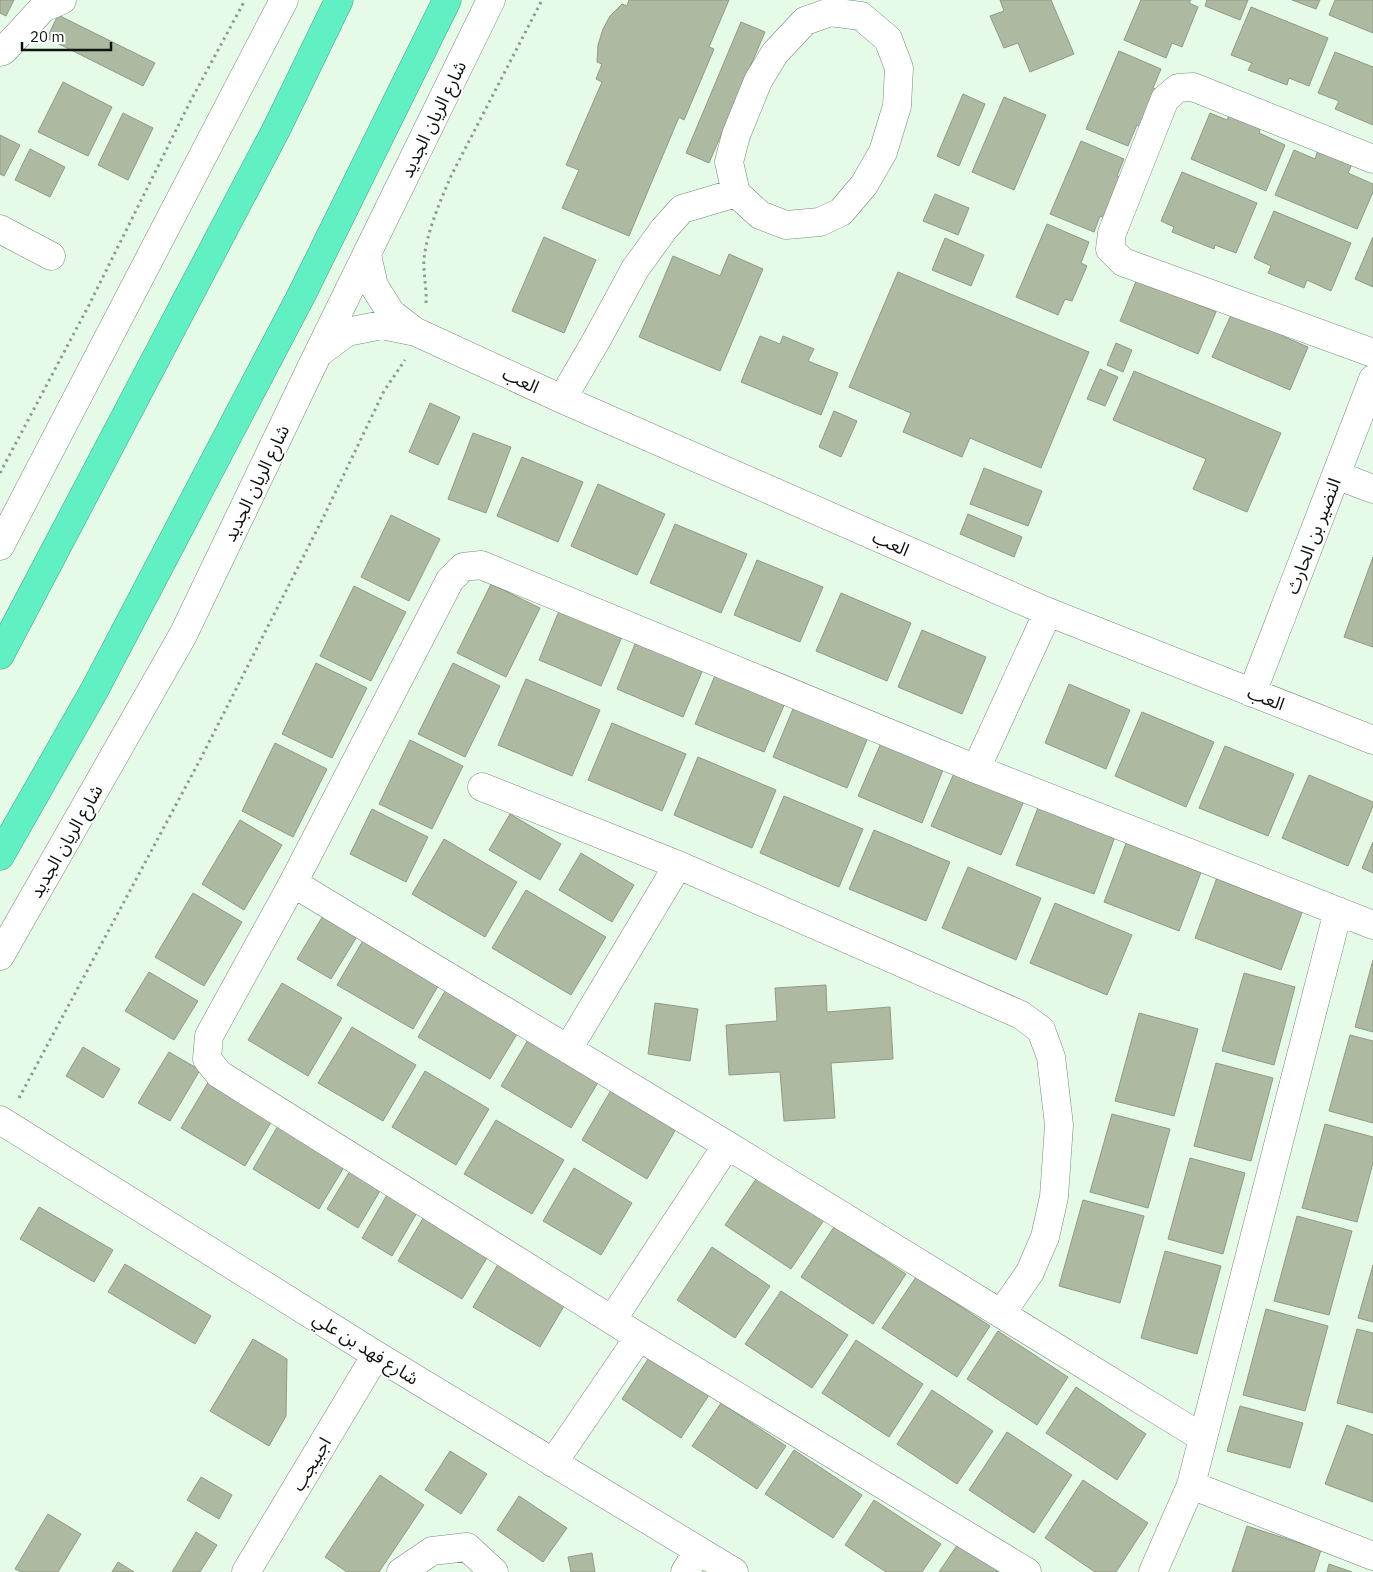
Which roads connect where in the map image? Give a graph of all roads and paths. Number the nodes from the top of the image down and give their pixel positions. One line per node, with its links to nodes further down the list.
1 (62, 0): 8 (street)
2 (245, 0): 19 (path)
3 (284, 0): 22 (street)
4 (338, 0): 24 (highway)
5 (447, 0): 29 (highway)
6 (491, 0): 12 (street, شارع الريان الجديد)
7 (542, 0): 14 (path)
8 (0, 52)
9 (1373, 159): 16 (street)
10 (736, 192): 10 (street); 18 (street)
11 (0, 229): 13 (street)
12 (368, 255): 14 (street, العب); 15 (street, شارع الريان الجديد)
13 (51, 256)
14 (416, 332): 15 (street, العب); 18 (street, العب); 36 (path)
15 (319, 353): 34 (street, شارع الريان الجديد)
16 (1373, 353)
17 (1373, 379): 20 (street, النضير بن الحارث)
18 (562, 399): 23 (street, العب)
19 (0, 474)
20 (1336, 476): 21 (street); 25 (street, النضير بن الحارث)
21 (1373, 490)
22 (2, 537)
23 (1048, 612): 25 (street, العب); 27 (street)
24 (0, 655)
25 (1252, 693): 26 (street, العب)
26 (1373, 740)
27 (976, 769): 31 (street); 32 (street)
28 (482, 787): 30 (street)
29 (0, 856)
30 (678, 865): 35 (street); 38 (street)
31 (293, 883): 35 (street); 39 (street)
32 (1338, 911): 33 (street); 42 (street)
33 (1373, 925)
34 (0, 956)
35 (568, 1049): 37 (street)
36 (3, 1122): 41 (street, شارع فهد بن علي)
37 (727, 1145): 38 (street); 39 (street)
38 (1001, 1314): 42 (street)
39 (612, 1320): 40 (street)
40 (639, 1337): 43 (street); 51 (street)
41 (376, 1355): 43 (street, شارع فهد بن علي); 47 (street, اجبيجب)
42 (1203, 1438): 44 (street)
43 (553, 1463): 46 (street, شارع فهد بن علي)
44 (1191, 1484): 45 (street); 52 (street)
45 (1373, 1556)
46 (692, 1561): 50 (street, شارع فهد بن علي)
47 (246, 1572)
48 (401, 1572): 49 (street)
49 (494, 1572)
50 (734, 1572)
51 (1027, 1572)
52 (1153, 1572)

